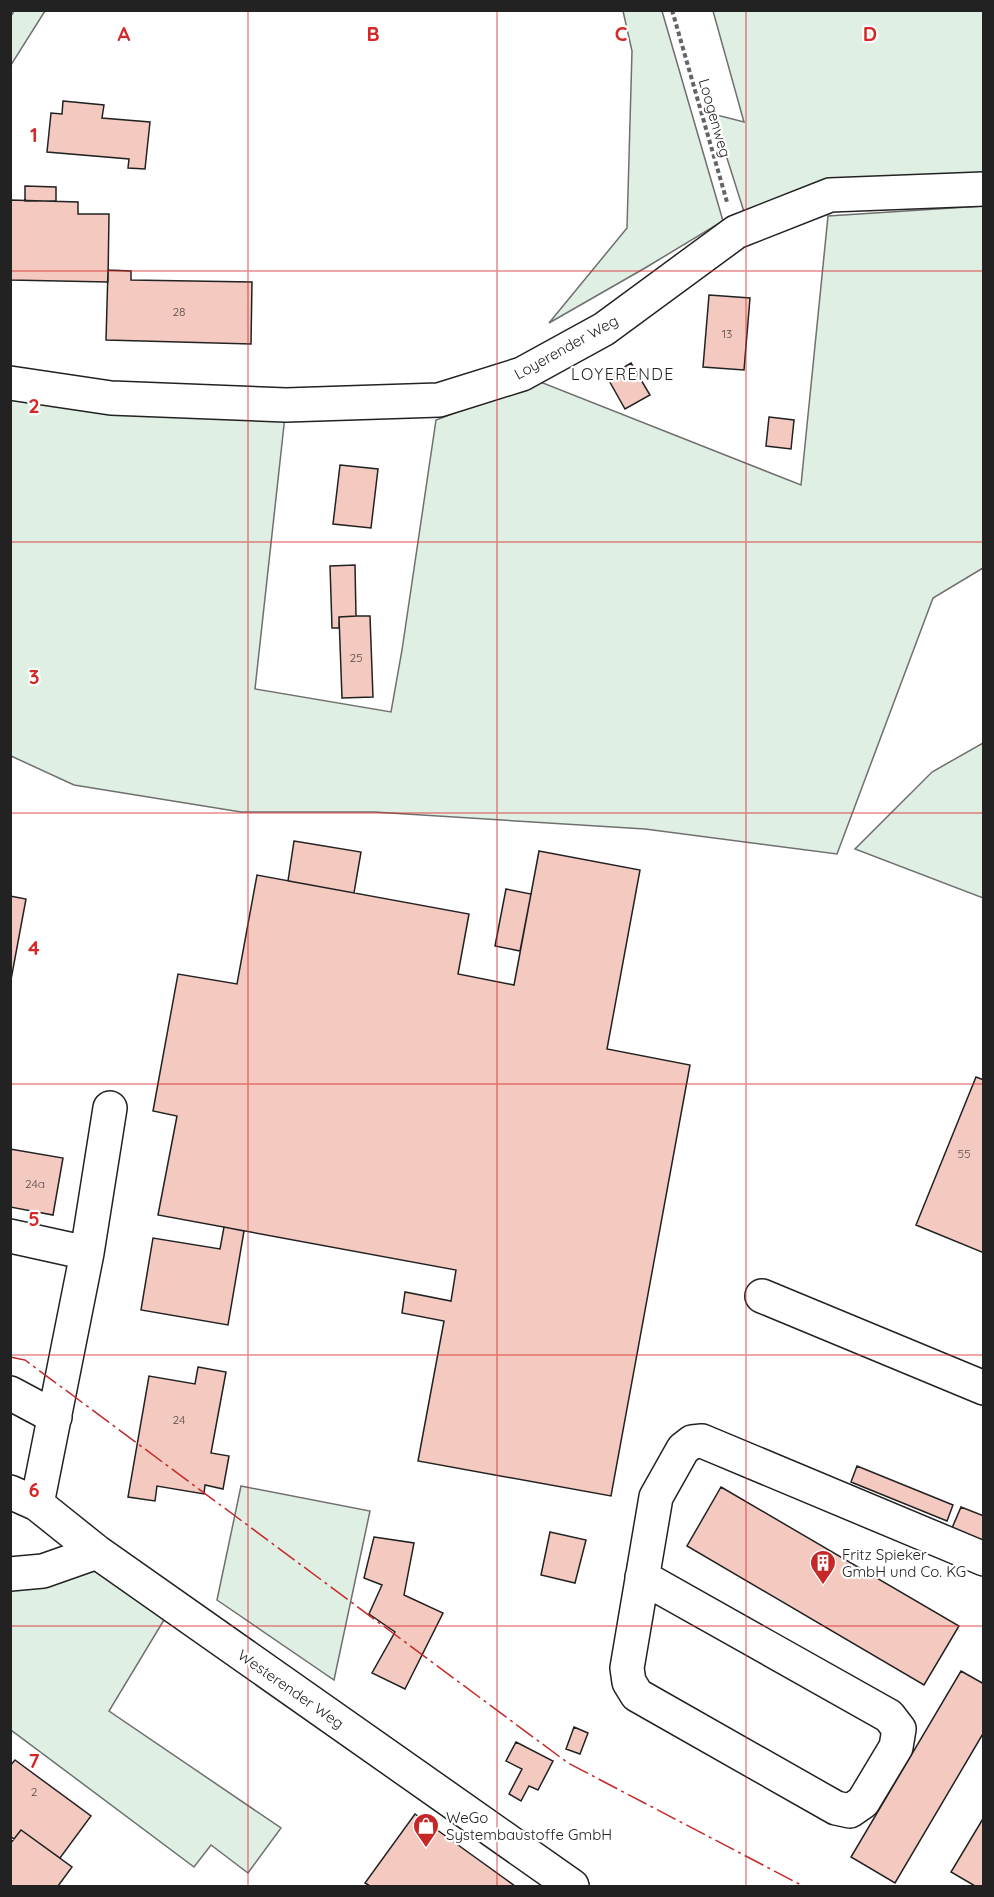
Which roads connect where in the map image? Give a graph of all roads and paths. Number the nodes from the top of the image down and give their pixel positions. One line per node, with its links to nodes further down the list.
1 (672, 10): 3 (path, Loogenweg)
2 (984, 189): 3 (street, Loyerender Weg)
3 (736, 232): 4 (street, Loyerender Weg)
4 (10, 383)
5 (110, 1108): 7 (street)
6 (10, 1236): 7 (street)
7 (87, 1253): 11 (street)
8 (762, 1296): 9 (street)
9 (984, 1388)
10 (10, 1393): 11 (street)
11 (55, 1418): 12 (street)
12 (24, 1498): 13 (street, Westerender Weg)
13 (97, 1552): 15 (street); 17 (street, Westerender Weg)
14 (984, 1559): 16 (street)
15 (10, 1574)
16 (642, 1577): 16 (street)
17 (572, 1887)

